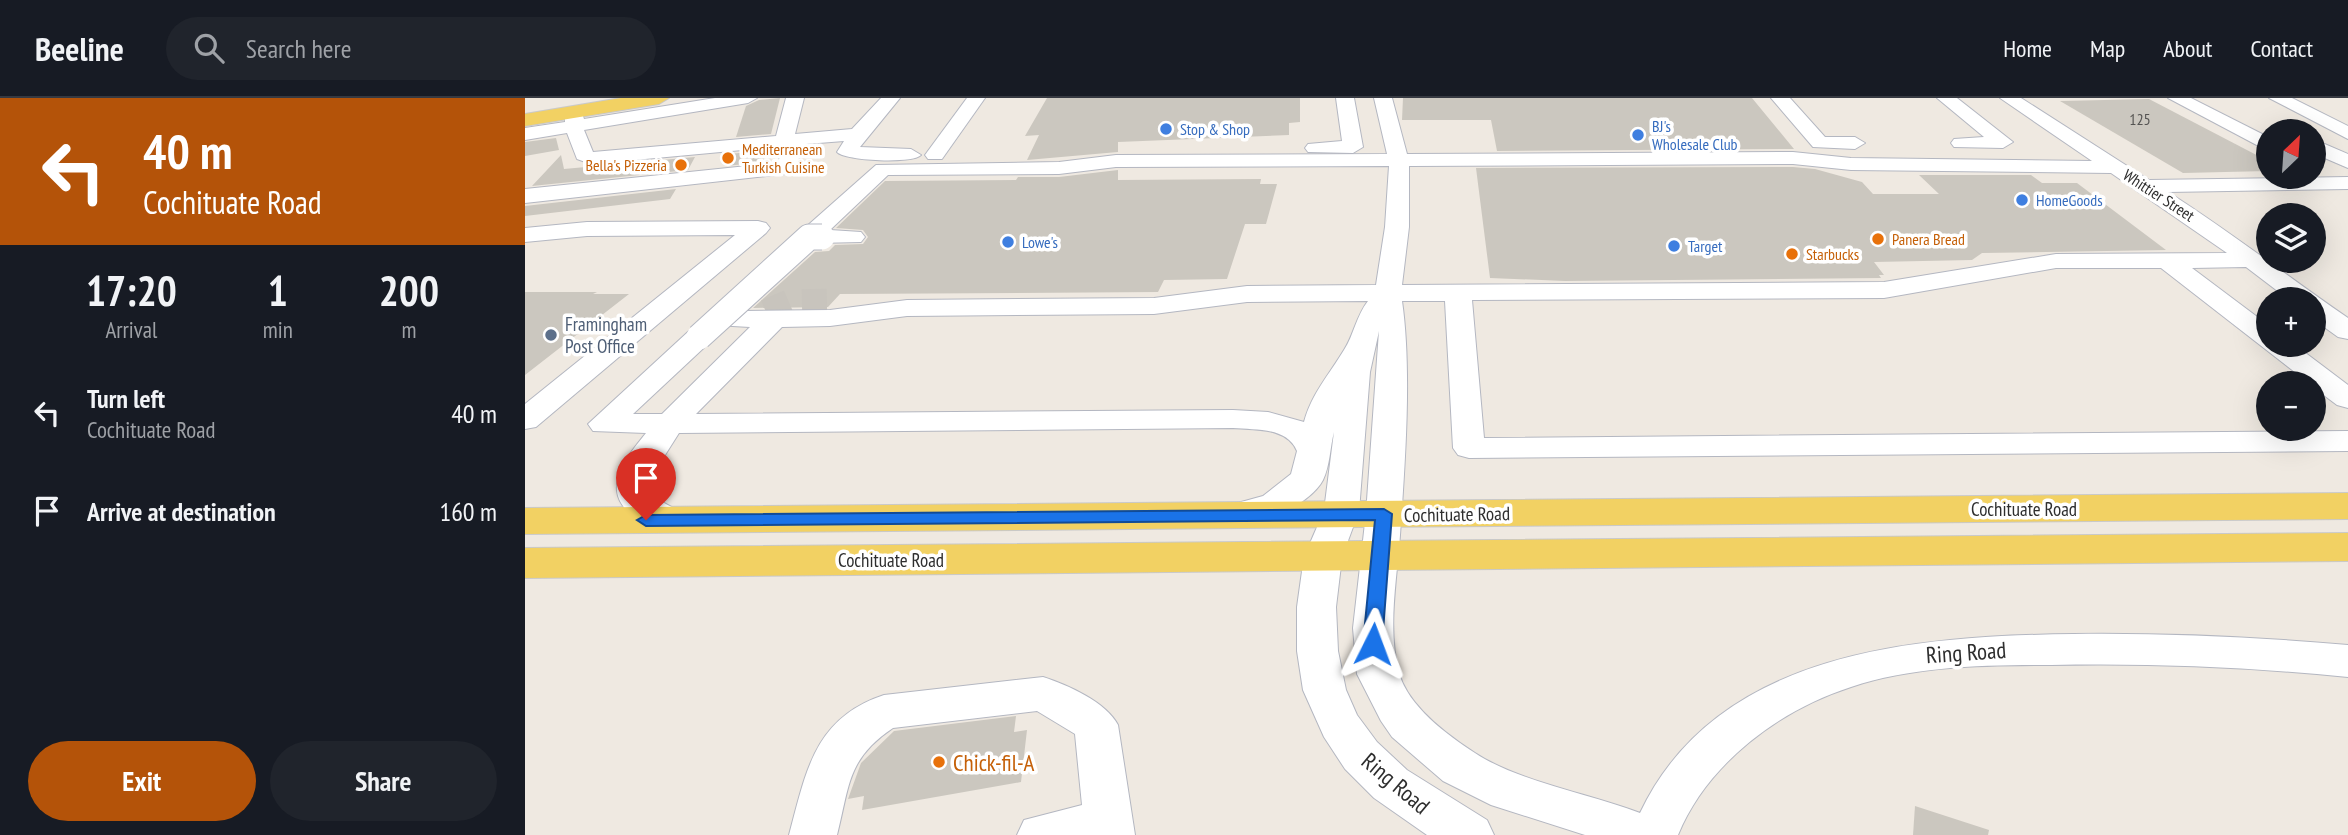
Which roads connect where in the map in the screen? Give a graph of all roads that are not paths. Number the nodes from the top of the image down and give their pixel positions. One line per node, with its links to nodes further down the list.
1 (659, 98): 15 (main road)
2 (748, 98): 15 (street)
3 (795, 98): 20 (street)
4 (891, 98): 19 (street)
5 (976, 98): 27 (street)
6 (1345, 98): 27 (street)
7 (1383, 98): 28 (street)
8 (1780, 98): 22 (street)
9 (1946, 98): 23 (street)
10 (2177, 98): 21 (street)
11 (2216, 98): 14 (street)
12 (2279, 98): 17 (street)
13 (2011, 100): 30 (street, Whittier Street)
14 (2239, 109)
15 (574, 118): 16 (main road); 18 (street); 20 (street)
16 (525, 120)
17 (2348, 133)
18 (525, 134)
19 (858, 134): 20 (street); 27 (street)
20 (791, 139): 34 (street)
21 (2256, 139)
22 (1872, 143)
23 (1938, 143)
24 (2240, 143): 25 (street)
25 (2256, 144)
26 (2326, 151): 29 (street)
27 (935, 155)
28 (1399, 162): 30 (street); 40 (street); 43 (street)
29 (2348, 162)
30 (2115, 167): 33 (street, Whittier Street)
31 (2326, 175): 32 (street)
32 (2345, 183): 33 (street)
33 (2145, 187): 38 (street, Whittier Street)
34 (525, 196)
35 (525, 235): 49 (street)
36 (853, 237): 50 (street, bridge)
37 (2165, 259): 38 (street); 41 (street); 44 (street)
38 (2253, 260): 39 (street, Whittier Street)
39 (2292, 287)
40 (1388, 293): 41 (street); 43 (street); 46 (street); 58 (street)
41 (1458, 293): 51 (street)
42 (2326, 312): 45 (street, Whittier Street)
43 (766, 317): 50 (street)
44 (2256, 329)
45 (2348, 331)
46 (1360, 349): 52 (street); 54 (street, Ring Road)
47 (2293, 357): 48 (street)
48 (2348, 399)
49 (525, 420)
50 (669, 423): 52 (street); 56 (street)
51 (2348, 441)
52 (1314, 452): 55 (street)
53 (2348, 506): 58 (main road, Cochituate Road)
54 (1341, 514): 55 (main road, Cochituate Road); 58 (main road, Cochituate Road); 61 (street, Ring Road)
55 (1229, 516): 56 (main road, Cochituate Road)
56 (670, 520): 57 (main road, Cochituate Road)
57 (525, 521)
58 (1381, 535): 60 (main road, Cochituate Road); 61 (main road, Cochituate Road); 69 (street)
59 (2348, 547): 60 (main road, Cochituate Road)
60 (2224, 549): 62 (main road)
61 (1323, 556): 63 (main road, Cochituate Road); 68 (street, Ring Road)
62 (2348, 556)
63 (525, 563)
64 (2348, 660): 70 (street, Ring Road)
65 (1110, 828): 66 (street); 67 (street)
66 (813, 835)
67 (1041, 835)
68 (1470, 835)
69 (1640, 835)
70 (1654, 835)

